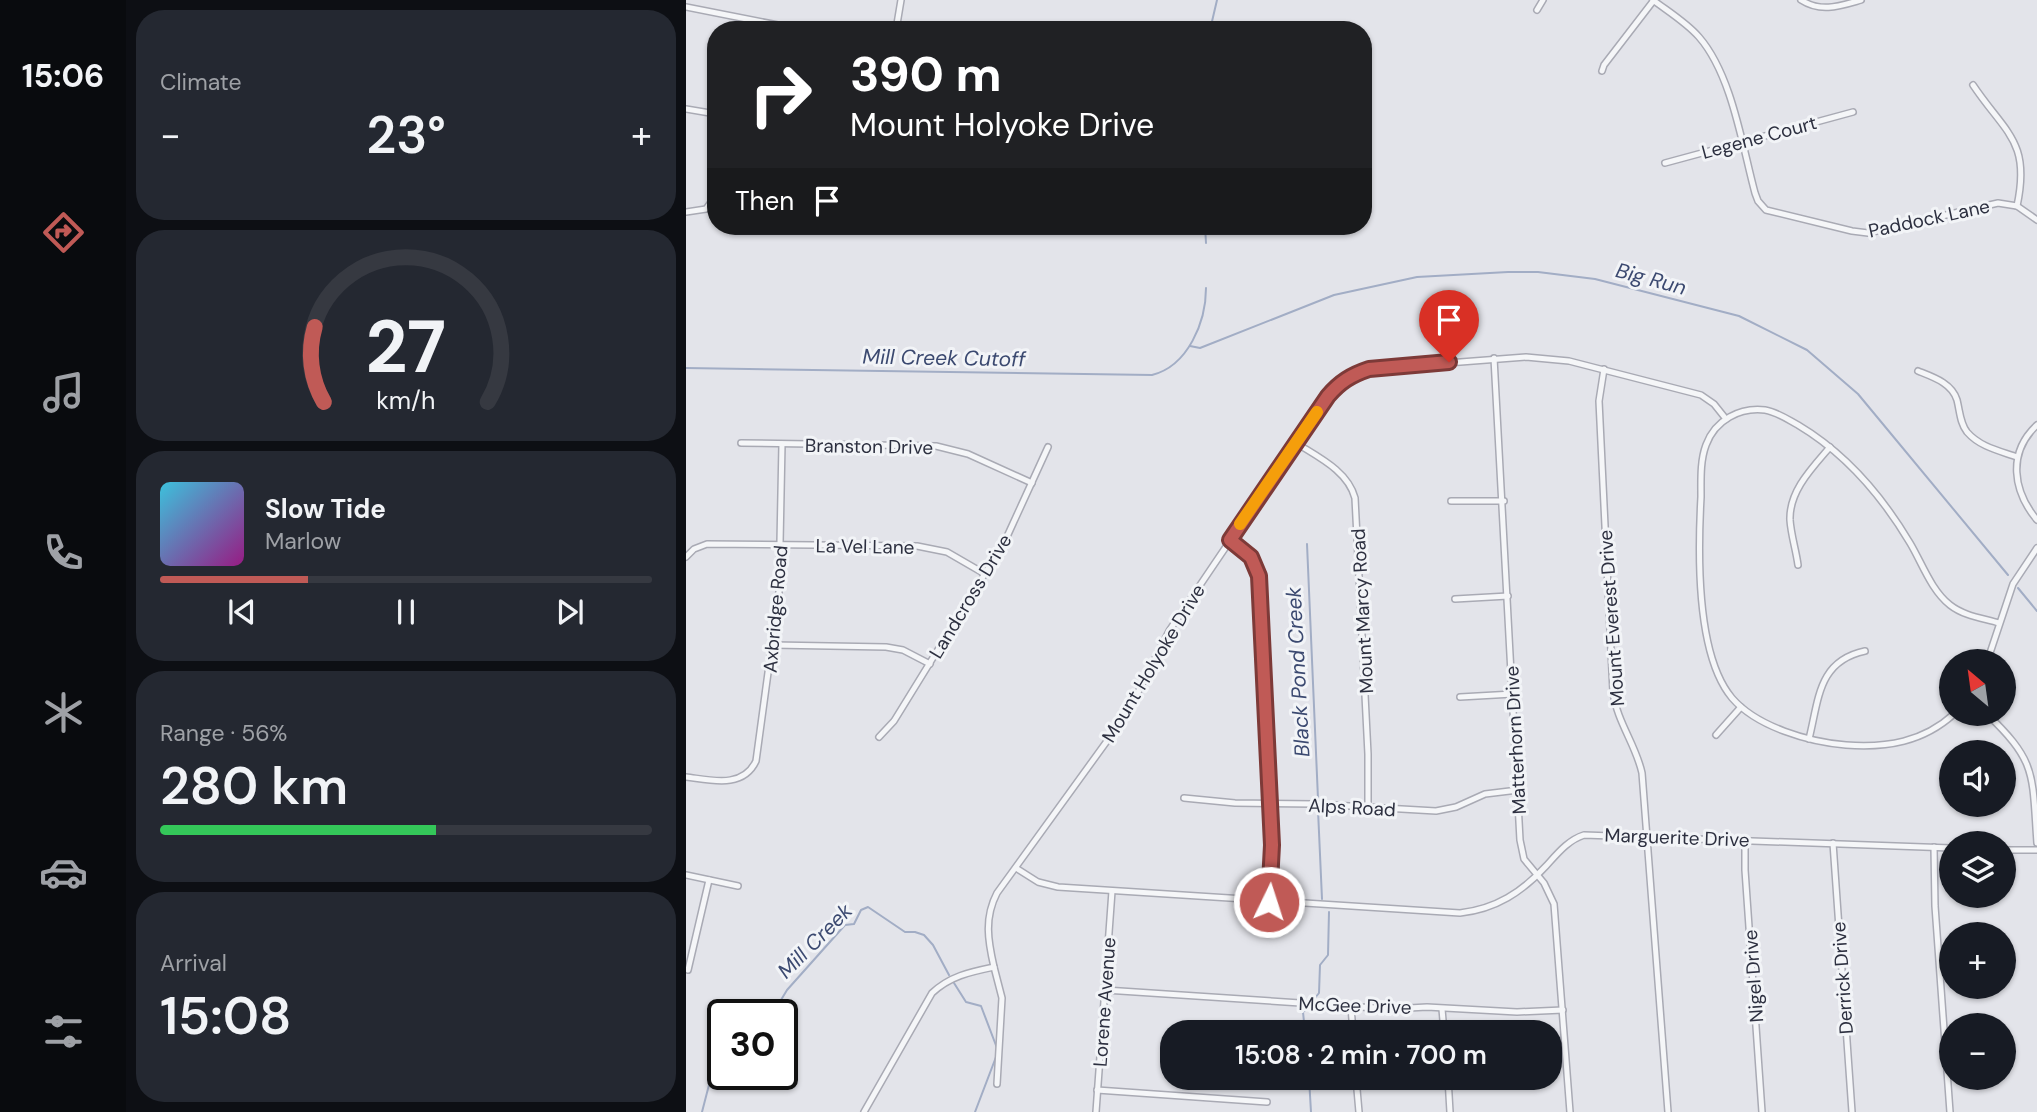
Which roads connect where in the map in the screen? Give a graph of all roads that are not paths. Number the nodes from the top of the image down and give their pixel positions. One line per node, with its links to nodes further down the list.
1 (901, 0): 9 (street)
2 (1543, 0): 7 (street)
3 (1654, 0): 10 (street); 15 (street)
4 (1801, 0): 5 (street)
5 (1861, 0)
6 (686, 7): 8 (street)
7 (1537, 10)
8 (757, 21)
9 (898, 21)
10 (1602, 71)
11 (1973, 85): 17 (street)
12 (686, 109): 13 (street)
13 (707, 112)
14 (1853, 112): 15 (street, Legene Court)
15 (1741, 142): 16 (street, Legene Court); 17 (street, Paddock Lane)
16 (1665, 163)
17 (2017, 206): 20 (street, Paddock Lane)
18 (707, 208): 19 (street)
19 (686, 212)
20 (2037, 219)
21 (1494, 358): 22 (street, Mount Holyoke Drive); 28 (street, Mount Holyoke Drive); 34 (street, Matterhorn Drive)
22 (1604, 369): 24 (street, Mount Holyoke Drive); 62 (street, Mount Everest Drive)
23 (1918, 371): 31 (street)
24 (1726, 419): 30 (street); 51 (street)
25 (2037, 425): 31 (street)
26 (741, 443): 27 (street, Branston Drive)
27 (782, 443): 32 (street, Branston Drive); 37 (street, Axbridge Road)
28 (1296, 443): 36 (street, Mount Holyoke Drive); 61 (street, Mount Marcy Road)
29 (1048, 447): 32 (street, Landcross Drive)
30 (1830, 447): 40 (street); 44 (street)
31 (2017, 457): 35 (street)
32 (1032, 483): 41 (street, Landcross Drive)
33 (1451, 501): 34 (street)
34 (1504, 501): 42 (street, Matterhorn Drive)
35 (2037, 520)
36 (1230, 540): 60 (street); 70 (street, Mount Holyoke Drive)
37 (781, 545): 39 (street, La Vel Lane); 41 (street, La Vel Lane); 45 (street, Axbridge Road)
38 (2037, 548): 44 (street)
39 (686, 557)
40 (1798, 565)
41 (985, 574): 48 (street, Landcross Drive)
42 (1508, 596): 43 (street); 49 (street, Matterhorn Drive)
43 (1455, 599)
44 (1999, 623): 46 (street)
45 (772, 645): 48 (street); 57 (street, Axbridge Road)
46 (1991, 649)
47 (1865, 651): 56 (street)
48 (930, 664): 55 (street, Landcross Drive)
49 (1513, 694): 50 (street); 58 (street, Matterhorn Drive)
50 (1460, 697)
51 (1741, 707): 54 (street); 56 (street)
52 (1939, 726): 56 (street)
53 (2002, 726): 65 (street)
54 (1716, 735)
55 (879, 737)
56 (1809, 739)
57 (686, 777)
58 (1518, 790): 61 (street, Alps Road); 72 (street, Matterhorn Drive)
59 (1184, 798): 60 (street, Alps Road)
60 (1270, 804): 61 (street, Alps Road); 76 (street)
61 (1367, 807)
62 (1647, 836): 63 (street, Marguerite Drive); 72 (street, Marguerite Drive); 95 (street, Mount Everest Drive)
63 (1745, 840): 64 (street, Marguerite Drive); 96 (street, Nigel Drive)
64 (1833, 843): 66 (street, Marguerite Drive); 97 (street, Derrick Drive)
65 (2037, 843)
66 (1934, 847): 67 (street, Marguerite Drive); 98 (street)
67 (1939, 847)
68 (2016, 850): 69 (street)
69 (2037, 850)
70 (1016, 868): 75 (street, Marguerite Drive); 77 (street, Mount Holyoke Drive)
71 (686, 875): 73 (street)
72 (1538, 875): 76 (street, Marguerite Drive); 82 (street, Matterhorn Drive)
73 (709, 880): 74 (street); 78 (street)
74 (738, 886)
75 (1112, 891): 76 (street, Marguerite Drive); 79 (street, Lorene Avenue)
76 (1269, 902)
77 (994, 967): 85 (street); 90 (street)
78 (688, 970)
79 (1105, 990): 80 (street, McGee Drive); 86 (street, Lorene Avenue)
80 (1351, 1007): 81 (street, McGee Drive); 83 (street)
81 (1442, 1009): 82 (street, McGee Drive); 84 (street)
82 (1563, 1010): 94 (street, Matterhorn Drive)
83 (1352, 1020)
84 (1443, 1020)
85 (997, 1084)
86 (1097, 1090): 89 (street); 91 (street, Lorene Avenue)
87 (1357, 1090): 92 (street)
88 (1449, 1090): 93 (street)
89 (1267, 1102)
90 (863, 1112)
91 (1096, 1112)
92 (1359, 1112)
93 (1450, 1112)
94 (1570, 1112)
95 (1668, 1112)
96 (1762, 1112)
97 (1852, 1112)
98 (1951, 1112)

